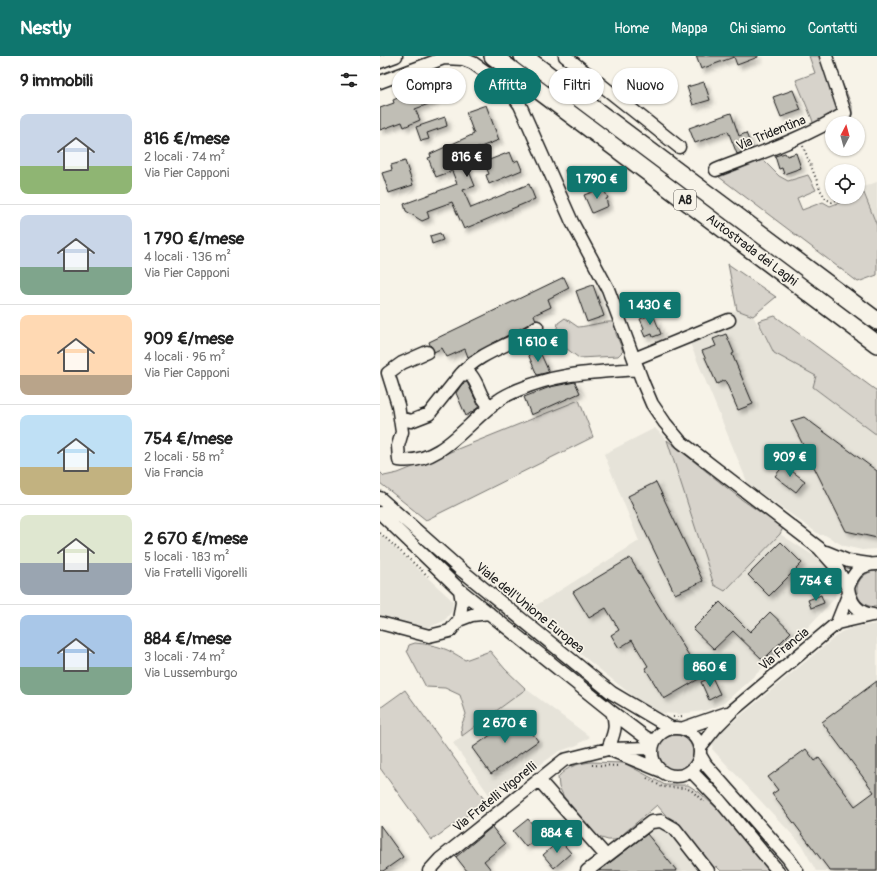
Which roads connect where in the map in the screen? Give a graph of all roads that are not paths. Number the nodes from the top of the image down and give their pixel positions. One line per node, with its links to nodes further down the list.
1 (396, 56): 6 (street)
2 (493, 56): 13 (highway, Autostrada dei Laghi / A8)
3 (524, 56): 11 (highway, Autostrada dei Laghi / A8)
4 (565, 56): 8 (street)
5 (826, 56): 9 (street, Via Tridentina)
6 (380, 62)
7 (380, 82): 15 (street)
8 (679, 147)
9 (716, 170)
10 (729, 320): 15 (street)
11 (877, 321)
12 (537, 327): 16 (street)
13 (877, 344)
14 (428, 352): 18 (street)
15 (636, 364): 17 (street); 21 (street)
16 (461, 374): 17 (street); 18 (street)
17 (491, 407): 18 (street)
18 (400, 418)
19 (380, 498): 32 (street, Viale dell'Unione Europea)
20 (380, 513): 23 (street)
21 (823, 551): 22 (street); 24 (street)
22 (873, 564): 24 (street, Via Francia)
23 (460, 590): 25 (street); 27 (street)
24 (848, 590): 26 (street); 29 (street, Via Francia)
25 (489, 613): 27 (street); 30 (street)
26 (874, 615): 29 (street, Via Francia)
27 (459, 620): 28 (street)
28 (380, 623)
29 (837, 623): 31 (street, Via Francia)
30 (612, 712): 34 (street); 35 (street)
31 (732, 712): 33 (street, Via Francia); 36 (street, Via Francia)
32 (669, 722): 33 (street); 34 (street)
33 (684, 728): 36 (street)
34 (652, 745): 35 (street, Via Fratelli Vigorelli); 37 (street)
35 (608, 749): 37 (street); 39 (street, Via Fratelli Vigorelli)
36 (700, 751): 38 (street); 45 (street)
37 (659, 770): 38 (street)
38 (691, 771): 44 (street)
39 (538, 779): 40 (street); 41 (street, Via Fratelli Vigorelli)
40 (606, 856): 42 (street); 43 (street)
41 (429, 871)
42 (587, 871)
43 (708, 871)
44 (778, 871)
45 (797, 871)

